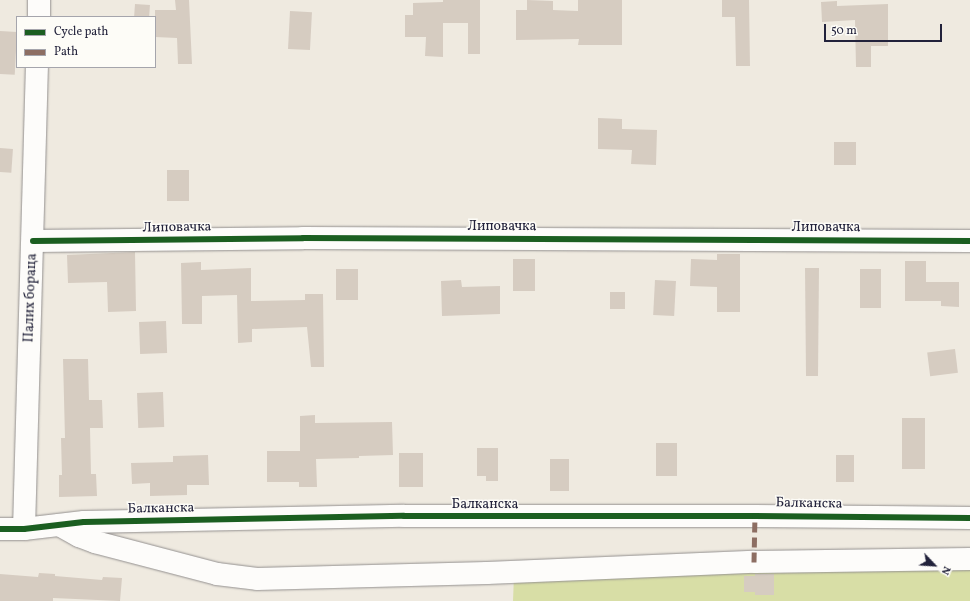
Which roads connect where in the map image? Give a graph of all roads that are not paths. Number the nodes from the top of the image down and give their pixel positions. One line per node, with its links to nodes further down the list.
1 (39, 0): 2 (street)
2 (39, 16)
3 (38, 68): 4 (street, Палих бораца)
4 (33, 241): 5 (street, Липовачка); 9 (street, Палих бораца)
5 (970, 241)
6 (970, 518): 7 (street, Балканска)
7 (59, 524): 9 (street, Балканска); 10 (street)
8 (0, 529): 9 (street, Балканска)
9 (24, 529)
10 (970, 559)

